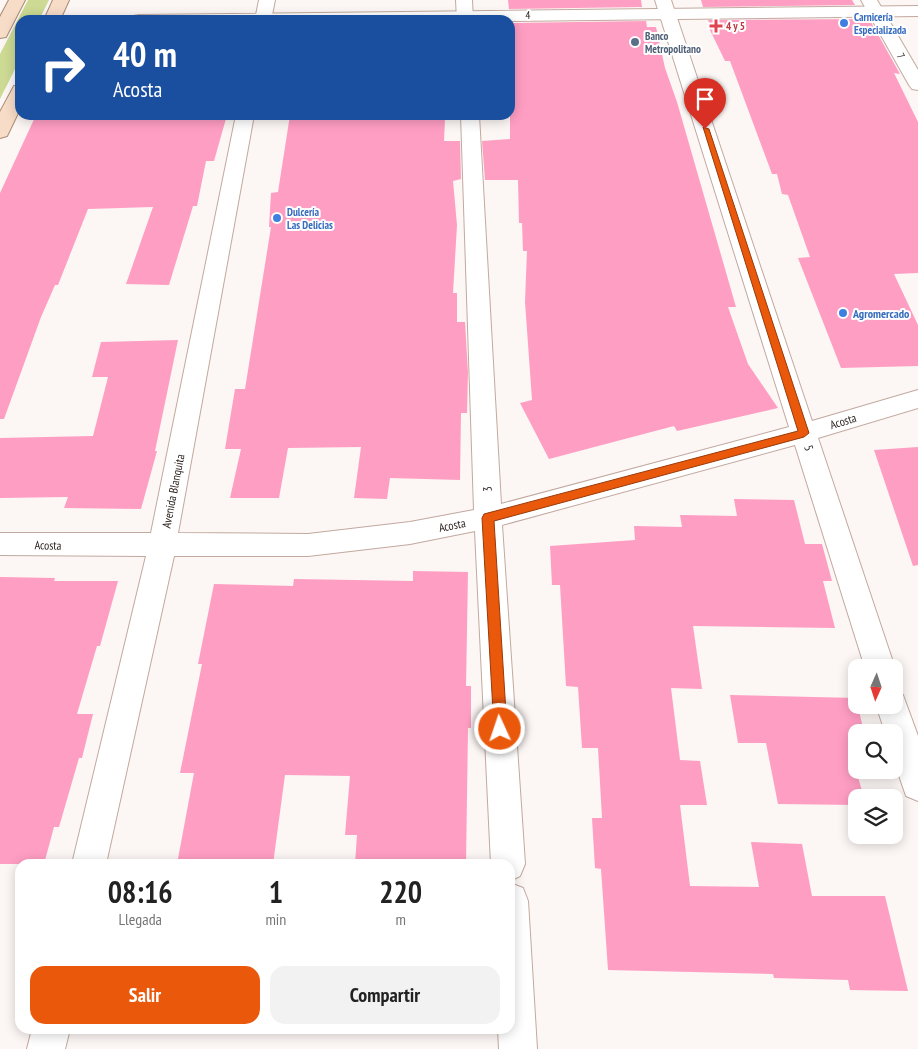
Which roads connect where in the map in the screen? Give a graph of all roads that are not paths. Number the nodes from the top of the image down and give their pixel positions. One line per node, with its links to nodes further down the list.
1 (18, 0): 11 (main road)
2 (61, 0): 8 (main road)
3 (267, 0): 9 (street)
4 (872, 6): 5 (street, 4); 6 (street, 4); 12 (street, 7)
5 (666, 7): 7 (street, 4); 18 (street, 5)
6 (918, 11)
7 (465, 12): 10 (street, 4)
8 (54, 15)
9 (264, 15)
10 (378, 15)
11 (0, 33)
12 (918, 85)
13 (15, 100): 16 (main road)
14 (244, 120): 21 (street, Avenida Blanquita)
15 (470, 120): 19 (street, 3)
16 (0, 132)
17 (918, 399): 18 (street, Acosta)
18 (804, 433): 19 (street, Acosta); 22 (street, 5)
19 (488, 518): 21 (street, Acosta); 26 (street, 3)
20 (0, 544): 21 (street, Acosta)
21 (162, 546): 25 (street, Avenida Blanquita)
22 (877, 659)
23 (895, 714): 24 (street)
24 (918, 785)
25 (90, 859)
26 (508, 859)
27 (515, 994): 30 (street)
28 (49, 1034): 29 (street)
29 (46, 1049)
30 (518, 1049)

